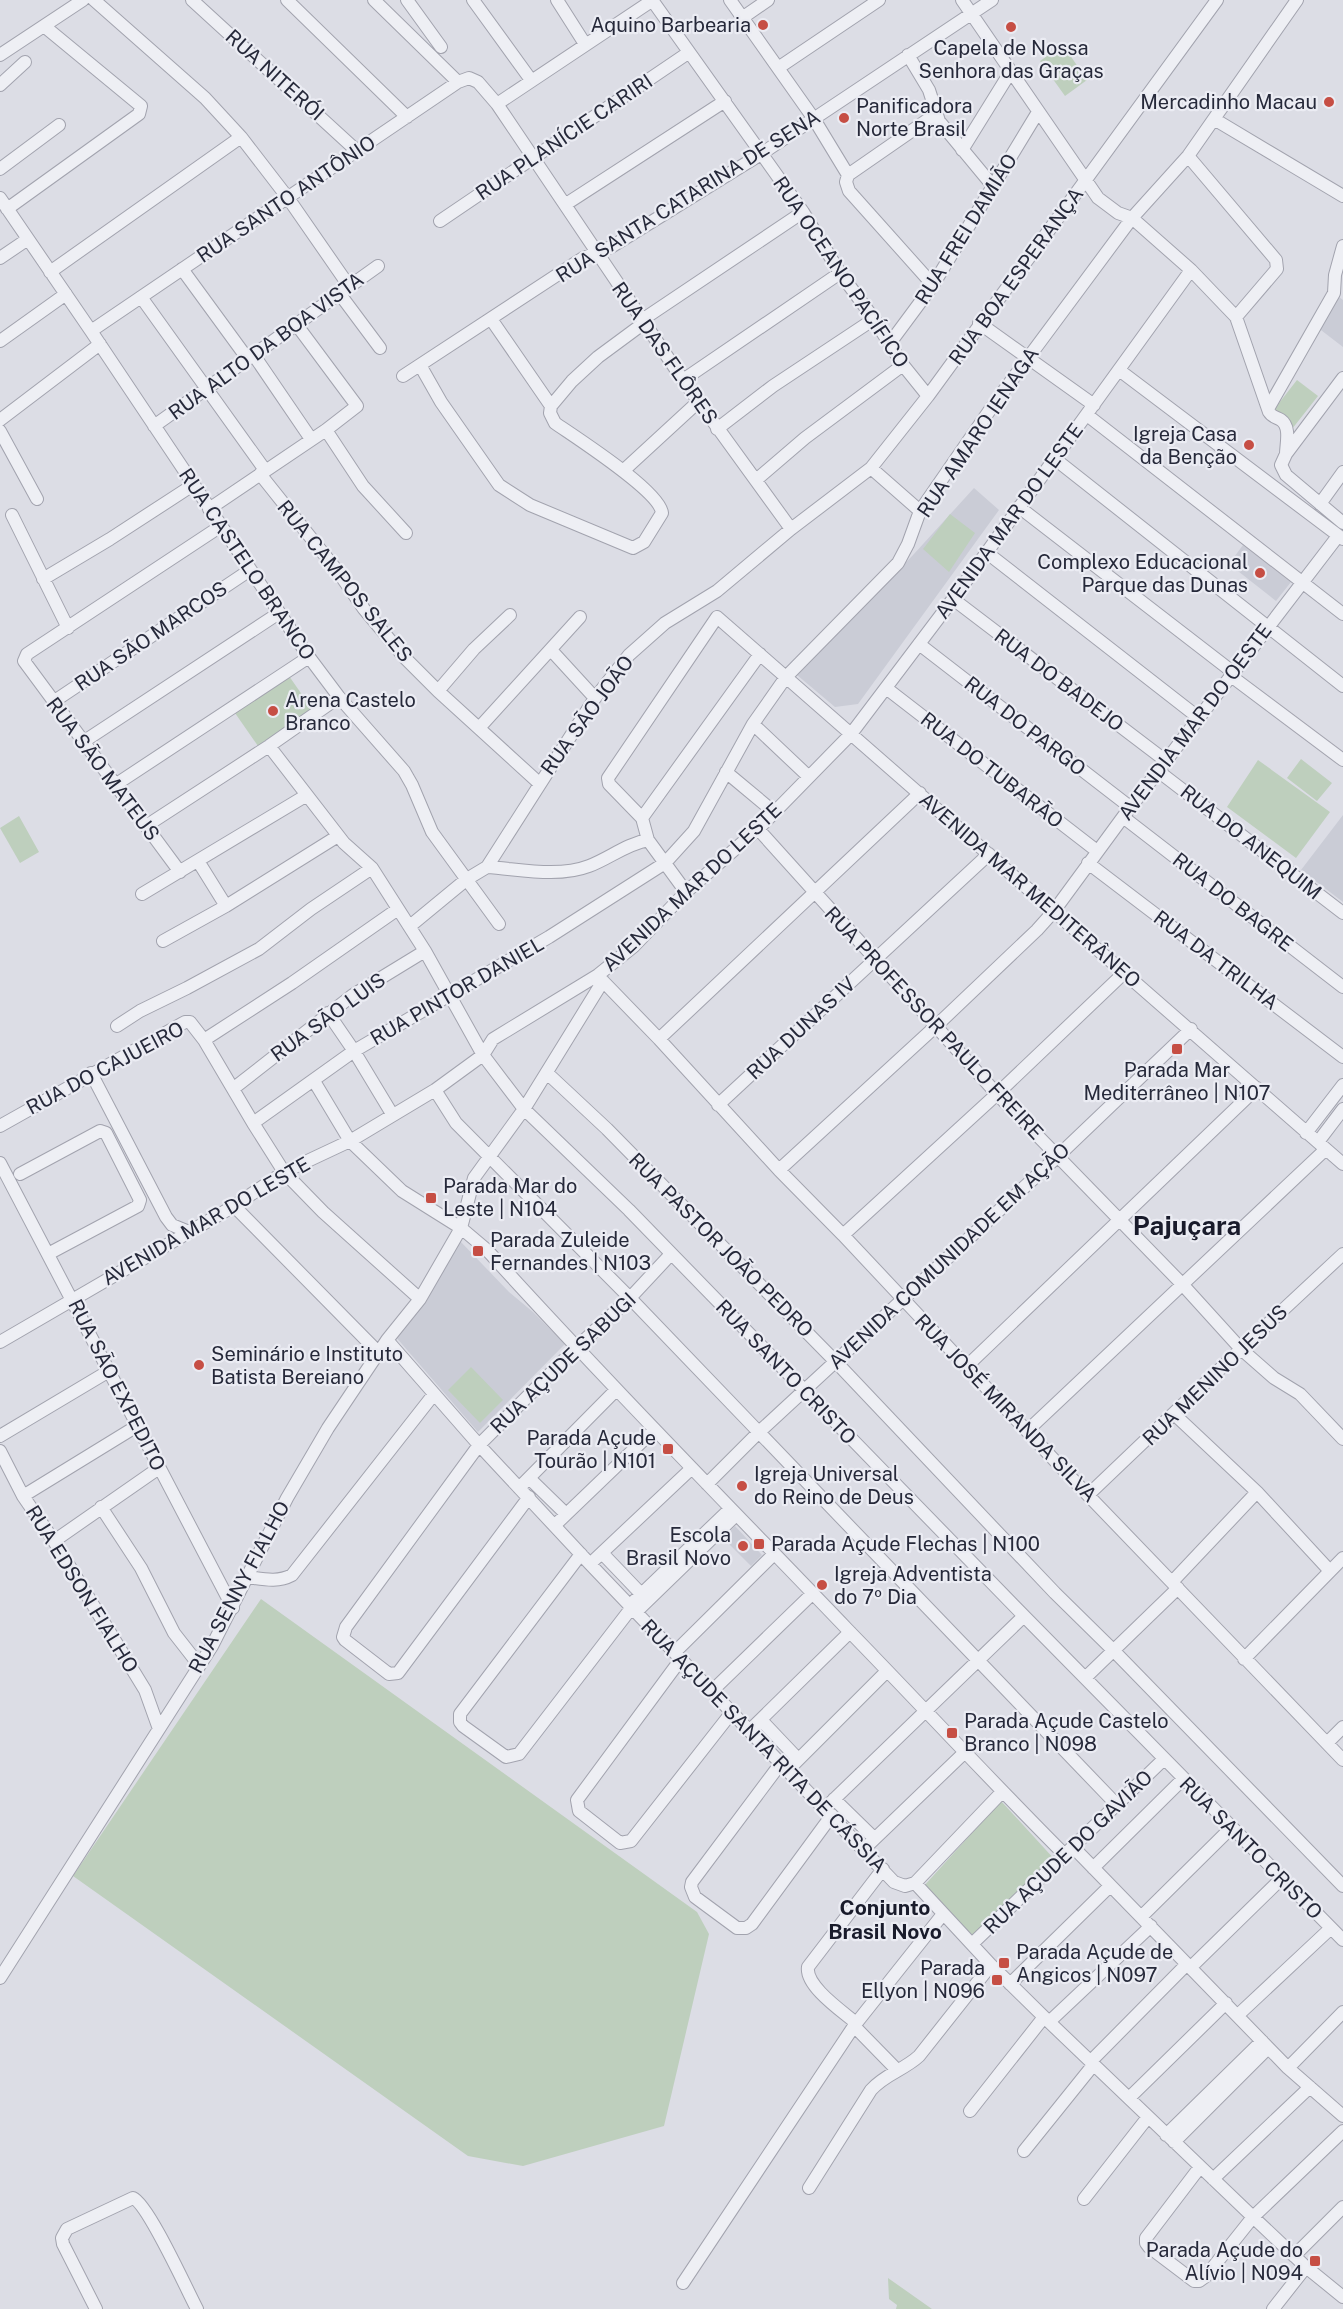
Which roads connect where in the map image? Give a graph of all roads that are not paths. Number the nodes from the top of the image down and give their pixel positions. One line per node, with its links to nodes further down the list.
1 (82, 0): 19 (street)
2 (94, 0): 39 (street)
3 (192, 0): 41 (street, RUA NITERÓI)
4 (287, 0): 35 (street)
5 (374, 0): 29 (street)
6 (407, 0): 21 (street)
7 (473, 0): 28 (street)
8 (557, 0): 20 (street)
9 (730, 0): 18 (street)
10 (768, 0): 18 (street)
11 (879, 0): 26 (street)
12 (962, 0): 17 (street)
13 (992, 0): 17 (street, RUA SANTA CATARINA DE SENA)
14 (1217, 0): 47 (street, RUA BOA ESPERANÇA)
15 (1297, 0): 37 (street, RUA AMARO IENAGA)
16 (648, 1): 20 (street); 22 (street, RUA OCEANO PACÍFICO)
17 (972, 15): 23 (street, RUA SANTA CATARINA DE SENA); 27 (street)
18 (742, 18): 26 (street)
19 (44, 26): 24 (street); 51 (street)
20 (585, 44): 28 (street)
21 (441, 47)
22 (688, 53): 31 (street, RUA OCEANO PACÍFICO); 43 (street, RUA PLANÍCIE CARIRI)
23 (909, 55): 34 (street); 36 (street, RUA SANTA CATARINA DE SENA)
24 (0, 56)
25 (25, 62): 30 (street)
26 (778, 68): 36 (street)
27 (1011, 71): 33 (street); 40 (street)
28 (531, 80): 32 (street)
29 (458, 82): 32 (street, RUA DAS FLÔRES); 35 (street, RUA SANTO ANTÔNIO)
30 (0, 85)
31 (725, 101): 42 (street, RUA OCEANO PACÍFICO); 52 (street)
32 (497, 104): 43 (street, RUA DAS FLÔRES)
33 (1038, 112): 47 (street); 48 (street, RUA FREI DAMIÃO)
34 (936, 114): 40 (street); 46 (street)
35 (407, 117): 41 (street, RUA SANTO ANTÔNIO)
36 (814, 119): 42 (street, RUA SANTA CATARINA DE SENA); 46 (street)
37 (1214, 119): 44 (street, RUA AMARO IENAGA); 49 (street)
38 (59, 125): 45 (street)
39 (241, 137): 50 (street); 63 (street)
40 (962, 150): 48 (street)
41 (357, 151): 50 (street, RUA SANTO ANTÔNIO)
42 (761, 154): 53 (street, RUA OCEANO PACÍFICO); 57 (street, RUA SANTA CATARINA DE SENA)
43 (534, 156): 52 (street, RUA DAS FLÔRES); 55 (street, RUA PLANÍCIE CARIRI)
44 (1188, 156): 54 (street, RUA AMARO IENAGA); 70 (street)
45 (0, 169)
46 (848, 175): 65 (street)
47 (1086, 180): 54 (street); 74 (street, RUA BOA ESPERANÇA)
48 (993, 185): 65 (street, RUA FREI DAMIÃO)
49 (1343, 196)
50 (288, 198): 61 (street, RUA SANTO ANTÔNIO); 66 (street)
51 (4, 203): 56 (street, RUA CASTELO BRANCO)
52 (566, 204): 57 (street, RUA DAS FLÔRES)
53 (802, 212): 64 (street, RUA OCEANO PACÍFICO); 73 (street)
54 (1132, 219): 62 (street); 82 (street, RUA AMARO IENAGA)
55 (440, 221)
56 (28, 239): 59 (street); 63 (street, RUA CASTELO BRANCO)
57 (597, 252): 71 (street, RUA SANTA CATARINA DE SENA); 73 (street, RUA DAS FLÔRES)
58 (1342, 252): 68 (street)
59 (0, 258)
60 (378, 266): 66 (street, RUA ALTO DA BOA VISTA)
61 (182, 269): 69 (street, RUA SANTO ANTÔNIO); 81 (street)
62 (1191, 270): 70 (street); 85 (street, AVENIDA MAR DO LESTE)
63 (50, 272): 67 (street, RUA CASTELO BRANCO)
64 (840, 273): 72 (street, RUA OCEANO PACÍFICO); 88 (street)
65 (933, 285): 78 (street, RUA FREI DAMIÃO)
66 (344, 290): 75 (street, RUA ALTO DA BOA VISTA); 80 (street)
67 (66, 294): 76 (street, RUA CASTELO BRANCO); 77 (street)
68 (1339, 294): 93 (street)
69 (141, 297): 76 (street, RUA SANTO ANTÔNIO); 89 (street, RUA CAMPOS SALES)
70 (1236, 317): 93 (street)
71 (491, 319): 83 (street, RUA SANTA CATARINA DE SENA); 92 (street)
72 (874, 319): 78 (street, RUA OCEANO PACÍFICO); 97 (street)
73 (643, 322): 88 (street, RUA DAS FLÔRES); 92 (street)
74 (979, 323): 82 (street); 90 (street, RUA BOA ESPERANÇA)
75 (296, 324): 81 (street, RUA ALTO DA BOA VISTA); 98 (street)
76 (91, 331): 79 (street, RUA CASTELO BRANCO)
77 (0, 340)
78 (890, 343): 84 (street, RUA OCEANO PACÍFICO)
79 (100, 344): 95 (street); 96 (street, RUA CASTELO BRANCO)
80 (380, 348)
81 (250, 356): 89 (street, RUA ALTO DA BOA VISTA); 100 (street)
82 (1027, 357): 94 (street); 113 (street, RUA AMARO IENAGA)
83 (420, 365): 86 (street, RUA SANTA CATARINA DE SENA); 104 (street)
84 (903, 365): 90 (street, RUA OCEANO PACÍFICO); 107 (street)
85 (1119, 370): 94 (street, AVENIDA MAR DO LESTE); 119 (street)
86 (403, 376)
87 (1343, 378): 101 (street)
88 (682, 380): 91 (street, RUA DAS FLÔRES)
89 (207, 388): 96 (street, RUA ALTO DA BOA VISTA); 105 (street, RUA CAMPOS SALES)
90 (928, 396): 103 (street, RUA BOA ESPERANÇA)
91 (698, 402): 97 (street, RUA DAS FLÔRES); 104 (street)
92 (551, 406): 104 (street)
93 (1269, 407): 101 (street)
94 (1090, 410): 102 (street, AVENIDA MAR DO LESTE); 123 (street)
95 (0, 420)
96 (154, 426): 108 (street, RUA CASTELO BRANCO)
97 (717, 429): 107 (street, RUA DAS FLÔRES)
98 (326, 430): 100 (street); 118 (street)
99 (0, 431): 109 (street)
100 (311, 439): 105 (street)
101 (1284, 457): 110 (street)
102 (1054, 459): 111 (street, AVENIDA MAR DO LESTE); 129 (street)
103 (871, 468): 113 (street); 117 (street, RUA BOA ESPERANÇA)
104 (622, 471)
105 (262, 472): 112 (street); 139 (street, RUA CAMPOS SALES)
106 (1343, 472): 110 (street)
107 (756, 480): 117 (street, RUA DAS FLÔRES)
108 (192, 484): 112 (street, RUA CASTELO BRANCO); 122 (street)
109 (37, 499)
110 (1320, 504): 115 (street)
111 (1019, 507): 120 (street, AVENIDA MAR DO LESTE); 135 (street)
112 (209, 509): 116 (street, RUA CASTELO BRANCO)
113 (920, 511): 136 (street, RUA AMARO IENAGA)
114 (12, 515): 122 (street)
115 (1343, 523)
116 (221, 526): 121 (street, RUA CASTELO BRANCO); 130 (street)
117 (791, 529): 141 (street, RUA SÃO JOÃO)
118 (406, 533)
119 (1341, 537): 123 (street, AVENDIA MAR DO OESTE)
120 (986, 552): 124 (street, AVENIDA MAR DO LESTE); 143 (street)
121 (250, 570): 125 (street, RUA CASTELO BRANCO); 142 (street, RUA SÃO MARCOS)
122 (43, 579): 130 (street)
123 (1302, 582): 126 (street); 129 (street, AVENDIA MAR DO OESTE)
124 (953, 599): 131 (street, AVENIDA MAR DO LESTE); 150 (street, RUA DO BADEJO)
125 (279, 613): 134 (street, RUA CASTELO BRANCO); 147 (street)
126 (1343, 614)
127 (510, 615): 139 (street)
128 (580, 617): 132 (street)
129 (1268, 627): 135 (street, AVENDIA MAR DO OESTE); 137 (street)
130 (68, 628): 142 (street, RUA SÃO MATEUS)
131 (919, 644): 138 (street, AVENIDA MAR DO LESTE); 158 (street, RUA DO PARGO)
132 (550, 650): 141 (street); 145 (street)
133 (760, 654): 136 (street, AVENIDA MAR MEDITERÂNEO); 159 (street); 159 (street, AVENIDA MAR MEDITERÂNEO)
134 (309, 657): 140 (street, RUA CASTELO BRANCO); 154 (street)
135 (1233, 674): 143 (street, AVENDIA MAR DO OESTE); 149 (street)
136 (786, 677): 144 (street, RUA AMARO IENAGA); 146 (street, AVENIDA MAR MEDITERÂNEO)
137 (1343, 686)
138 (886, 688): 146 (street, AVENIDA MAR DO LESTE); 164 (street, RUA DO TUBARÃO)
139 (438, 691): 145 (street, RUA CAMPOS SALES)
140 (339, 696): 148 (street); 172 (street, RUA CASTELO BRANCO)
141 (595, 698): 153 (street, RUA SÃO JOÃO)
142 (53, 702): 147 (street, RUA SÃO MATEUS)
143 (1199, 718): 150 (street, AVENDIA MAR DO OESTE)
144 (753, 724): 151 (street, RUA AMARO IENAGA); 152 (street)
145 (479, 728): 153 (street, RUA CAMPOS SALES)
146 (851, 734): 152 (street, AVENIDA MAR DO LESTE); 155 (street, AVENIDA MAR MEDITERÂNEO)
147 (83, 742): 154 (street, RUA SÃO MATEUS)
148 (269, 746): 156 (street, RUA SANTO CRISTO); 160 (street)
149 (1343, 760)
150 (1162, 766): 158 (street, AVENDIA MAR DO OESTE); 179 (street, RUA DO ANEQUIM)
151 (726, 772): 157 (street); 167 (street, RUA AMARO IENAGA)
152 (809, 777): 157 (street, AVENIDA MAR DO LESTE)
153 (539, 783): 169 (street, RUA SÃO JOÃO)
154 (115, 785): 160 (street, RUA SÃO MATEUS)
155 (920, 793): 165 (street, AVENIDA MAR MEDITERÂNEO); 175 (street)
156 (307, 795): 162 (street, RUA SANTO CRISTO); 166 (street)
157 (774, 812): 161 (street, AVENIDA MAR DO LESTE)
158 (1126, 812): 164 (street, AVENDIA MAR DO OESTE); 187 (street, RUA DO BAGRE)
159 (642, 818): 163 (street)
160 (146, 826): 171 (street, RUA SÃO MATEUS)
161 (758, 829): 173 (street, AVENIDA MAR DO LESTE); 175 (street, RUA PROFESSOR PAULO FREIRE)
162 (338, 836): 170 (street, RUA SANTO CRISTO); 176 (street)
163 (648, 840): 167 (street); 169 (street)
164 (1098, 851): 168 (street, AVENDIA MAR DO OESTE)
165 (989, 854): 178 (street, AVENIDA MAR MEDITERÂNEO); 184 (street, RUA DUNAS IV)
166 (198, 861): 171 (street); 176 (street)
167 (665, 863): 173 (street); 188 (street, RUA PINTOR DANIEL)
168 (1088, 863): 178 (street, AVENDIA MAR DO OESTE); 197 (street, RUA DA TRILHA)
169 (487, 867): 172 (street, RUA SÃO JOÃO)
170 (372, 868): 177 (street, RUA SANTO CRISTO); 190 (street)
171 (180, 872): 174 (street)
172 (467, 879): 180 (street, RUA CASTELO BRANCO); 181 (street, RUA SÃO JOÃO)
173 (686, 892): 186 (street, AVENIDA MAR DO LESTE)
174 (142, 894)
175 (815, 894): 184 (street, RUA PROFESSOR PAULO FREIRE); 193 (street)
176 (226, 906): 182 (street)
177 (398, 909): 181 (street, RUA SANTO CRISTO); 194 (street)
178 (1053, 911): 185 (street, AVENIDA MAR MEDITERÂNEO); 191 (street, AVENDIA MAR DO OESTE)
179 (1343, 913)
180 (498, 924)
181 (410, 926): 183 (street, RUA SANTO CRISTO)
182 (163, 941)
183 (425, 951): 188 (street, RUA SANTO CRISTO); 189 (street, RUA SÃO LUIS)
184 (874, 959): 191 (street, RUA PROFESSOR PAULO FREIRE); 206 (street, RUA DUNAS IV)
185 (1124, 973): 192 (street, AVENIDA MAR MEDITERÂNEO); 205 (street)
186 (600, 978): 193 (street, RUA JOSÉ MIRANDA SILVA); 196 (street, AVENIDA MAR DO LESTE); 199 (street, RUA SENNY FIALHO)
187 (1343, 987)
188 (450, 994): 195 (street, RUA PINTOR DANIEL); 196 (street, RUA SANTO CRISTO)
189 (328, 1013): 195 (street); 202 (street, RUA SÃO LUIS)
190 (117, 1026)
191 (936, 1026): 205 (street, RUA PROFESSOR PAULO FREIRE); 219 (street, AVENDIA MAR DO OESTE)
192 (1191, 1029): 203 (street, AVENIDA MAR MEDITERÂNEO); 215 (street, AVENIDA COMUNIDADE EM AÇÃO)
193 (659, 1039): 206 (street, RUA JOSÉ MIRANDA SILVA)
194 (204, 1040): 198 (street, RUA DO CAJUEIRO); 202 (street, RUA DO CAJUEIRO)
195 (354, 1051): 200 (street, RUA PINTOR DANIEL); 209 (street)
196 (483, 1055): 204 (street, AVENIDA MAR DO LESTE); 208 (street, RUA SANTO CRISTO)
197 (1343, 1057)
198 (91, 1073): 211 (street, RUA DO CAJUEIRO); 225 (street)
199 (547, 1073): 208 (street, RUA SENNY FIALHO); 240 (street, RUA PASTOR JOÃO PEDRO)
200 (314, 1081): 210 (street, RUA PINTOR DANIEL); 213 (street)
201 (1343, 1085): 212 (street)
202 (234, 1088): 210 (street, RUA DO CAJUEIRO)
203 (1257, 1088): 212 (street, AVENIDA MAR MEDITERÂNEO); 223 (street)
204 (435, 1089): 209 (street, AVENIDA MAR DO LESTE); 216 (street)
205 (997, 1094): 215 (street, RUA PROFESSOR PAULO FREIRE); 226 (street)
206 (718, 1105): 219 (street, RUA JOSÉ MIRANDA SILVA)
207 (1343, 1109): 214 (street)
208 (524, 1110): 216 (street, RUA SENNY FIALHO); 228 (street, RUA SANTO CRISTO)
209 (392, 1114): 213 (street, AVENIDA MAR DO LESTE)
210 (253, 1124): 220 (street, RUA DO CAJUEIRO)
211 (0, 1126)
212 (1306, 1133): 214 (street, AVENIDA MAR MEDITERÂNEO)
213 (350, 1141): 220 (street, AVENIDA MAR DO LESTE); 224 (street)
214 (1322, 1146): 218 (street, AVENIDA MAR MEDITERÂNEO); 230 (street)
215 (1058, 1156): 223 (street, RUA PROFESSOR PAULO FREIRE); 233 (street, AVENIDA COMUNIDADE EM AÇÃO)
216 (489, 1157): 224 (street, RUA SENNY FIALHO); 231 (street)
217 (0, 1162): 227 (street, RUA SÃO EXPEDITO)
218 (1343, 1164)
219 (779, 1170): 226 (street, RUA JOSÉ MIRANDA SILVA)
220 (284, 1172): 222 (street, AVENIDA MAR DO LESTE); 232 (street, RUA DO CAJUEIRO)
221 (20, 1174): 227 (street)
222 (234, 1206): 225 (street, AVENIDA MAR DO LESTE); 239 (street)
223 (1119, 1222): 230 (street, RUA PROFESSOR PAULO FREIRE); 241 (street)
224 (461, 1228): 232 (street, RUA SENNY FIALHO); 237 (street)
225 (189, 1232): 234 (street, AVENIDA MAR DO LESTE)
226 (843, 1235): 233 (street, RUA JOSÉ MIRANDA SILVA)
227 (48, 1254): 234 (street, RUA SÃO EXPEDITO)
228 (671, 1254): 231 (street, RUA AÇUDE SABUGI); 244 (street, RUA SANTO CRISTO)
229 (1343, 1254): 238 (street, RUA MENINO JESUS)
230 (1182, 1284): 238 (street, RUA PROFESSOR PAULO FREIRE); 249 (street)
231 (630, 1298): 237 (street, RUA AÇUDE SABUGI); 250 (street)
232 (420, 1299): 235 (street, RUA SENNY FIALHO)
233 (901, 1299): 240 (street, AVENIDA COMUNIDADE EM AÇÃO); 241 (street, RUA JOSÉ MIRANDA SILVA)
234 (72, 1300): 236 (street, AVENIDA MAR DO LESTE); 242 (street, RUA SÃO EXPEDITO)
235 (387, 1340): 239 (street, RUA SENNY FIALHO); 245 (street, RUA AÇUDE SANTA RITA DE CÁSSIA)
236 (0, 1341)
237 (577, 1347): 243 (street); 253 (street, RUA AÇUDE SABUGI)
238 (1241, 1349): 246 (street, RUA MENINO JESUS); 252 (street, RUA PROFESSOR PAULO FREIRE)
239 (379, 1353): 274 (street, RUA SENNY FIALHO)
240 (835, 1361): 244 (street, AVENIDA COMUNIDADE EM AÇÃO); 282 (street, RUA PASTOR JOÃO PEDRO)
241 (967, 1366): 249 (street, RUA JOSÉ MIRANDA SILVA)
242 (109, 1371): 247 (street, RUA SÃO EXPEDITO); 251 (street)
243 (616, 1390): 248 (street); 257 (street)
244 (805, 1390): 250 (street, AVENIDA COMUNIDADE EM AÇÃO); 280 (street, RUA SANTO CRISTO)
245 (434, 1394): 253 (street, RUA AÇUDE SANTA RITA DE CÁSSIA); 274 (street)
246 (1174, 1414): 260 (street); 261 (street, RUA MENINO JESUS)
247 (137, 1426): 255 (street, RUA SÃO EXPEDITO); 262 (street)
248 (654, 1430): 256 (street); 266 (street)
249 (1027, 1431): 261 (street, RUA JOSÉ MIRANDA SILVA)
250 (758, 1433): 258 (street, AVENIDA COMUNIDADE EM AÇÃO); 285 (street)
251 (0, 1436)
252 (1343, 1439)
253 (479, 1445): 259 (street, RUA AÇUDE SANTA RITA DE CÁSSIA); 263 (street, RUA AÇUDE SABUGI)
254 (0, 1451): 262 (street, RUA EDSON FIALHO)
255 (159, 1468): 264 (street); 278 (street, RUA SÃO EXPEDITO)
256 (692, 1468): 258 (street); 269 (street)
257 (529, 1478): 259 (street); 266 (street)
258 (707, 1484): 265 (street)
259 (519, 1488): 263 (street, RUA AÇUDE SANTA RITA DE CÁSSIA)
260 (1257, 1492): 273 (street); 275 (street)
261 (1088, 1495): 275 (street, RUA JOSÉ MIRANDA SILVA)
262 (23, 1496): 268 (street, RUA EDSON FIALHO)
263 (529, 1497): 267 (street, RUA AÇUDE SANTA RITA DE CÁSSIA)
264 (101, 1507): 268 (street); 286 (street)
265 (733, 1512): 270 (street); 277 (street)
266 (566, 1514): 267 (street)
267 (555, 1525): 272 (street, RUA AÇUDE SANTA RITA DE CÁSSIA)
268 (54, 1541): 294 (street, RUA EDSON FIALHO)
269 (602, 1553): 272 (street); 277 (street)
270 (774, 1554): 276 (street); 283 (street)
271 (1343, 1558): 273 (street)
272 (586, 1559): 279 (street, RUA AÇUDE SANTA RITA DE CÁSSIA); 279 (street)
273 (1330, 1571): 284 (street)
274 (247, 1577): 278 (street, RUA SENNY FIALHO)
275 (1175, 1585): 282 (street); 284 (street, RUA JOSÉ MIRANDA SILVA)
276 (813, 1593): 281 (street); 289 (street)
277 (645, 1597): 279 (street)
278 (233, 1608): 286 (street, RUA SENNY FIALHO)
279 (632, 1609): 283 (street, RUA AÇUDE SANTA RITA DE CÁSSIA)
280 (1024, 1616): 285 (street); 288 (street, RUA SANTO CRISTO)
281 (850, 1632): 287 (street); 292 (street)
282 (1113, 1650): 288 (street); 315 (street, RUA PASTOR JOÃO PEDRO)
283 (678, 1655): 289 (street, RUA AÇUDE SANTA RITA DE CÁSSIA); 290 (street)
284 (1244, 1659): 296 (street, RUA JOSÉ MIRANDA SILVA)
285 (978, 1661): 291 (street); 304 (street)
286 (199, 1665): 294 (street, RUA SENNY FIALHO)
287 (887, 1671): 291 (street); 298 (street)
288 (1085, 1678): 299 (street, RUA SANTO CRISTO)
289 (712, 1691): 290 (street, RUA AÇUDE SANTA RITA DE CÁSSIA)
290 (732, 1712): 295 (street, RUA AÇUDE SANTA RITA DE CÁSSIA)
291 (926, 1712): 297 (street); 305 (street)
292 (761, 1720): 295 (street); 298 (street)
293 (1343, 1727): 296 (street)
294 (159, 1729): 324 (street, RUA SENNY FIALHO)
295 (750, 1730): 301 (street, RUA AÇUDE SANTA RITA DE CÁSSIA)
296 (1327, 1743): 300 (street, RUA JOSÉ MIRANDA SILVA)
297 (964, 1753): 303 (street); 307 (street)
298 (798, 1759): 301 (street)
299 (1164, 1759): 302 (street, RUA SANTO CRISTO); 304 (street, RUA AÇUDE DO GAVIÃO)
300 (1343, 1760)
301 (784, 1767): 305 (street, RUA AÇUDE SANTA RITA DE CÁSSIA); 305 (street)
302 (1182, 1779): 306 (street, RUA SANTO CRISTO); 310 (street)
303 (1002, 1791): 309 (street); 313 (street)
304 (1117, 1805): 309 (street, RUA AÇUDE DO GAVIÃO)
305 (831, 1807): 307 (street); 308 (street, RUA AÇUDE SANTA RITA DE CÁSSIA)
306 (1232, 1827): 312 (street, RUA SANTO CRISTO); 317 (street)
307 (874, 1838): 308 (street)
308 (864, 1849): 311 (street, RUA AÇUDE SANTA RITA DE CÁSSIA)
309 (1069, 1851): 310 (street); 321 (street, RUA AÇUDE DO GAVIÃO)
310 (1093, 1868): 314 (street)
311 (882, 1869): 313 (street, RUA AÇUDE SANTA RITA DE CÁSSIA); 330 (street)
312 (1281, 1879): 319 (street, RUA SANTO CRISTO); 323 (street)
313 (915, 1883): 316 (street)
314 (1110, 1886): 317 (street); 325 (street)
315 (1343, 1886)
316 (943, 1914): 321 (street); 330 (street)
317 (1142, 1916): 318 (street)
318 (1151, 1926): 323 (street); 329 (street)
319 (1331, 1928): 320 (street, RUA SANTO CRISTO); 328 (street)
320 (1343, 1940)
321 (972, 1944): 322 (street)
322 (991, 1965): 325 (street); 334 (street)
323 (1189, 1965): 326 (street); 332 (street)
324 (0, 1978)
325 (1010, 1984): 329 (street)
326 (1226, 2003): 328 (street); 336 (street)
327 (1343, 2012): 333 (street)
328 (1238, 2015): 331 (street)
329 (1046, 2020): 332 (street); 337 (street)
330 (855, 2024): 334 (street); 351 (street)
331 (1265, 2045): 333 (street); 341 (street)
332 (1092, 2063): 336 (street); 342 (street)
333 (1288, 2068): 335 (street)
334 (897, 2070): 345 (street)
335 (1310, 2087): 338 (street); 344 (street)
336 (1130, 2098): 339 (street)
337 (970, 2111)
338 (1342, 2111)
339 (1148, 2117): 341 (street); 346 (street)
340 (1343, 2131): 348 (street)
341 (1170, 2138): 343 (street)
342 (1024, 2151)
343 (1200, 2167): 344 (street); 348 (street)
344 (1213, 2179): 348 (street)
345 (809, 2188)
346 (1084, 2199)
347 (1343, 2206): 349 (street)
348 (1253, 2217): 349 (street)
349 (1294, 2256): 350 (street)
350 (1306, 2267): 352 (street); 355 (street)
351 (683, 2283)
352 (1343, 2297)
353 (96, 2309): 354 (street)
354 (196, 2309)
355 (1273, 2309)

